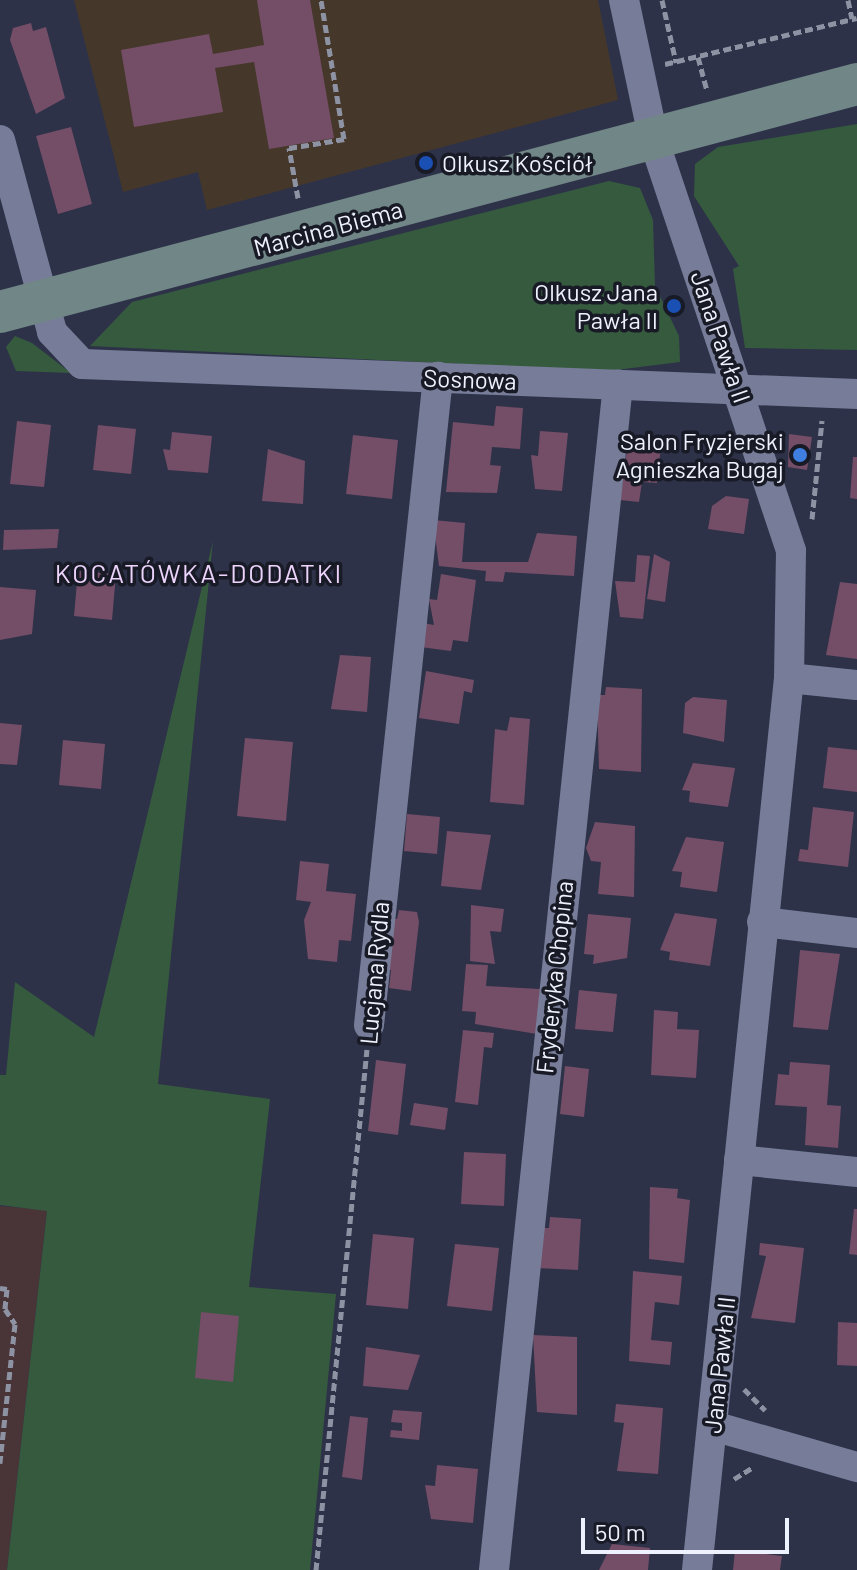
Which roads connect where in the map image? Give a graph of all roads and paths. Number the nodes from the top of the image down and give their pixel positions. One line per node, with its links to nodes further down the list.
1 (321, 0): 11 (path)
2 (624, 0): 10 (street, Jana Pawła II)
3 (662, 0): 6 (path)
4 (848, 0): 5 (path)
5 (855, 18): 6 (path)
6 (676, 62): 7 (path)
7 (657, 66)
8 (857, 84): 10 (street, Marcina Biema)
9 (0, 140): 12 (street)
10 (654, 141): 12 (street, Marcina Biema); 16 (street, Jana Pawła II)
11 (298, 199)
12 (42, 301): 13 (street, Marcina Biema); 14 (street, Sosnowa)
13 (0, 312)
14 (438, 377): 15 (street, Sosnowa); 22 (street, Lucjana Rydla)
15 (618, 384): 16 (street, Sosnowa); 32 (street, Fryderyka Chopina)
16 (740, 390): 17 (street, Sosnowa); 18 (street, Jana Pawła II)
17 (857, 394)
18 (789, 678): 19 (street); 20 (street, Jana Pawła II)
19 (857, 685)
20 (762, 922): 21 (street); 23 (street, Jana Pawła II)
21 (857, 933)
22 (369, 1025): 31 (path, Lucjana Rydla)
23 (739, 1160): 24 (street); 26 (street, Jana Pawła II)
24 (857, 1172)
25 (0, 1288): 27 (path)
26 (713, 1426): 29 (street); 33 (street, Jana Pawła II)
27 (0, 1463)
28 (762, 1463): 30 (path)
29 (857, 1467)
30 (725, 1488)
31 (316, 1570)
32 (494, 1570)
33 (697, 1570)

